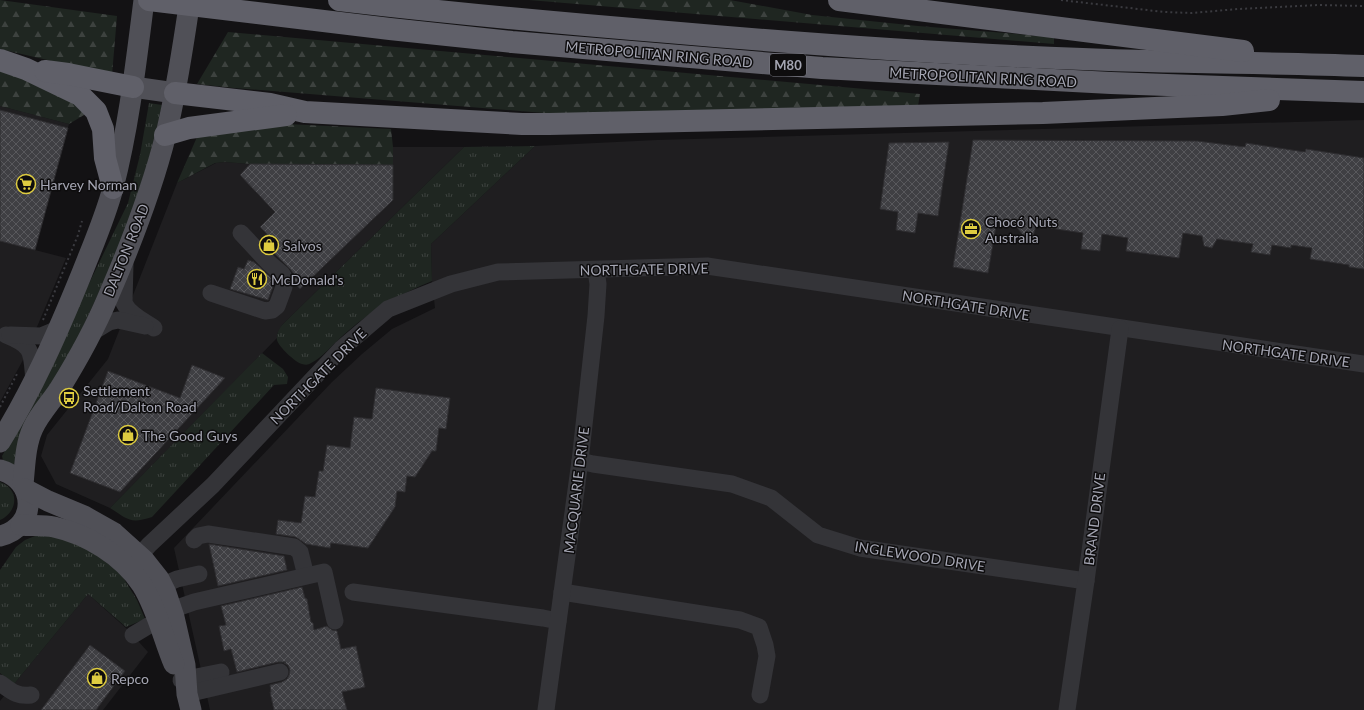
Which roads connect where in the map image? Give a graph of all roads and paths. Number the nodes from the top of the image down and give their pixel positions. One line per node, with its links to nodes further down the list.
1 (144, 0): 11 (main road)
2 (149, 0): 12 (highway, METROPOLITAN RING ROAD / M80)
3 (190, 0): 13 (main road, DALTON ROAD)
4 (339, 0): 9 (highway, METROPOLITAN RING ROAD / M80)
5 (839, 0): 9 (highway)
6 (1060, 0): 7 (path)
7 (1364, 6)
8 (0, 60): 10 (highway)
9 (1354, 66)
10 (26, 69): 11 (highway); 16 (highway)
11 (133, 87): 13 (main road); 16 (main road)
12 (1358, 92): 14 (highway)
13 (175, 93): 14 (highway); 15 (main road, DALTON ROAD)
14 (305, 112): 15 (highway)
15 (166, 135): 19 (main road, DALTON ROAD)
16 (113, 188): 22 (main road)
17 (82, 221): 25 (path)
18 (238, 235): 21 (street)
19 (126, 256): 24 (main road, DALTON ROAD); 24 (street)
20 (596, 270): 23 (street, NORTHGATE DRIVE); 30 (street, MACQUARIE DRIVE); 33 (street, NORTHGATE DRIVE)
21 (211, 293)
22 (60, 328): 25 (street); 27 (main road)
23 (1120, 328): 26 (street, NORTHGATE DRIVE); 39 (street, BRAND DRIVE)
24 (91, 333): 32 (main road, DALTON ROAD)
25 (33, 343): 27 (street); 28 (path)
26 (1364, 364)
27 (34, 381): 29 (main road)
28 (0, 407)
29 (0, 442)
30 (580, 461): 39 (street, INGLEWOOD DRIVE); 41 (street, MACQUARIE DRIVE)
31 (0, 470): 32 (main road)
32 (24, 486): 34 (main road, DALTON ROAD); 36 (main road)
33 (176, 519): 36 (street, NORTHGATE DRIVE); 37 (street)
34 (11, 531): 35 (main road); 36 (main road)
35 (0, 549)
36 (134, 562): 42 (main road); 43 (main road)
37 (304, 568)
38 (199, 574): 42 (street)
39 (1086, 581): 54 (street, BRAND DRIVE)
40 (353, 592): 45 (street)
41 (562, 592): 45 (street, MACQUARIE DRIVE); 52 (street)
42 (146, 593): 43 (main road)
43 (165, 616): 44 (street); 46 (street); 50 (main road)
44 (335, 620)
45 (558, 621): 53 (street, MACQUARIE DRIVE)
46 (133, 635)
47 (221, 672): 50 (street)
48 (280, 672): 50 (street)
49 (0, 683): 51 (street)
50 (187, 691)
51 (31, 695)
52 (760, 695)
53 (546, 710)
54 (1068, 710)

